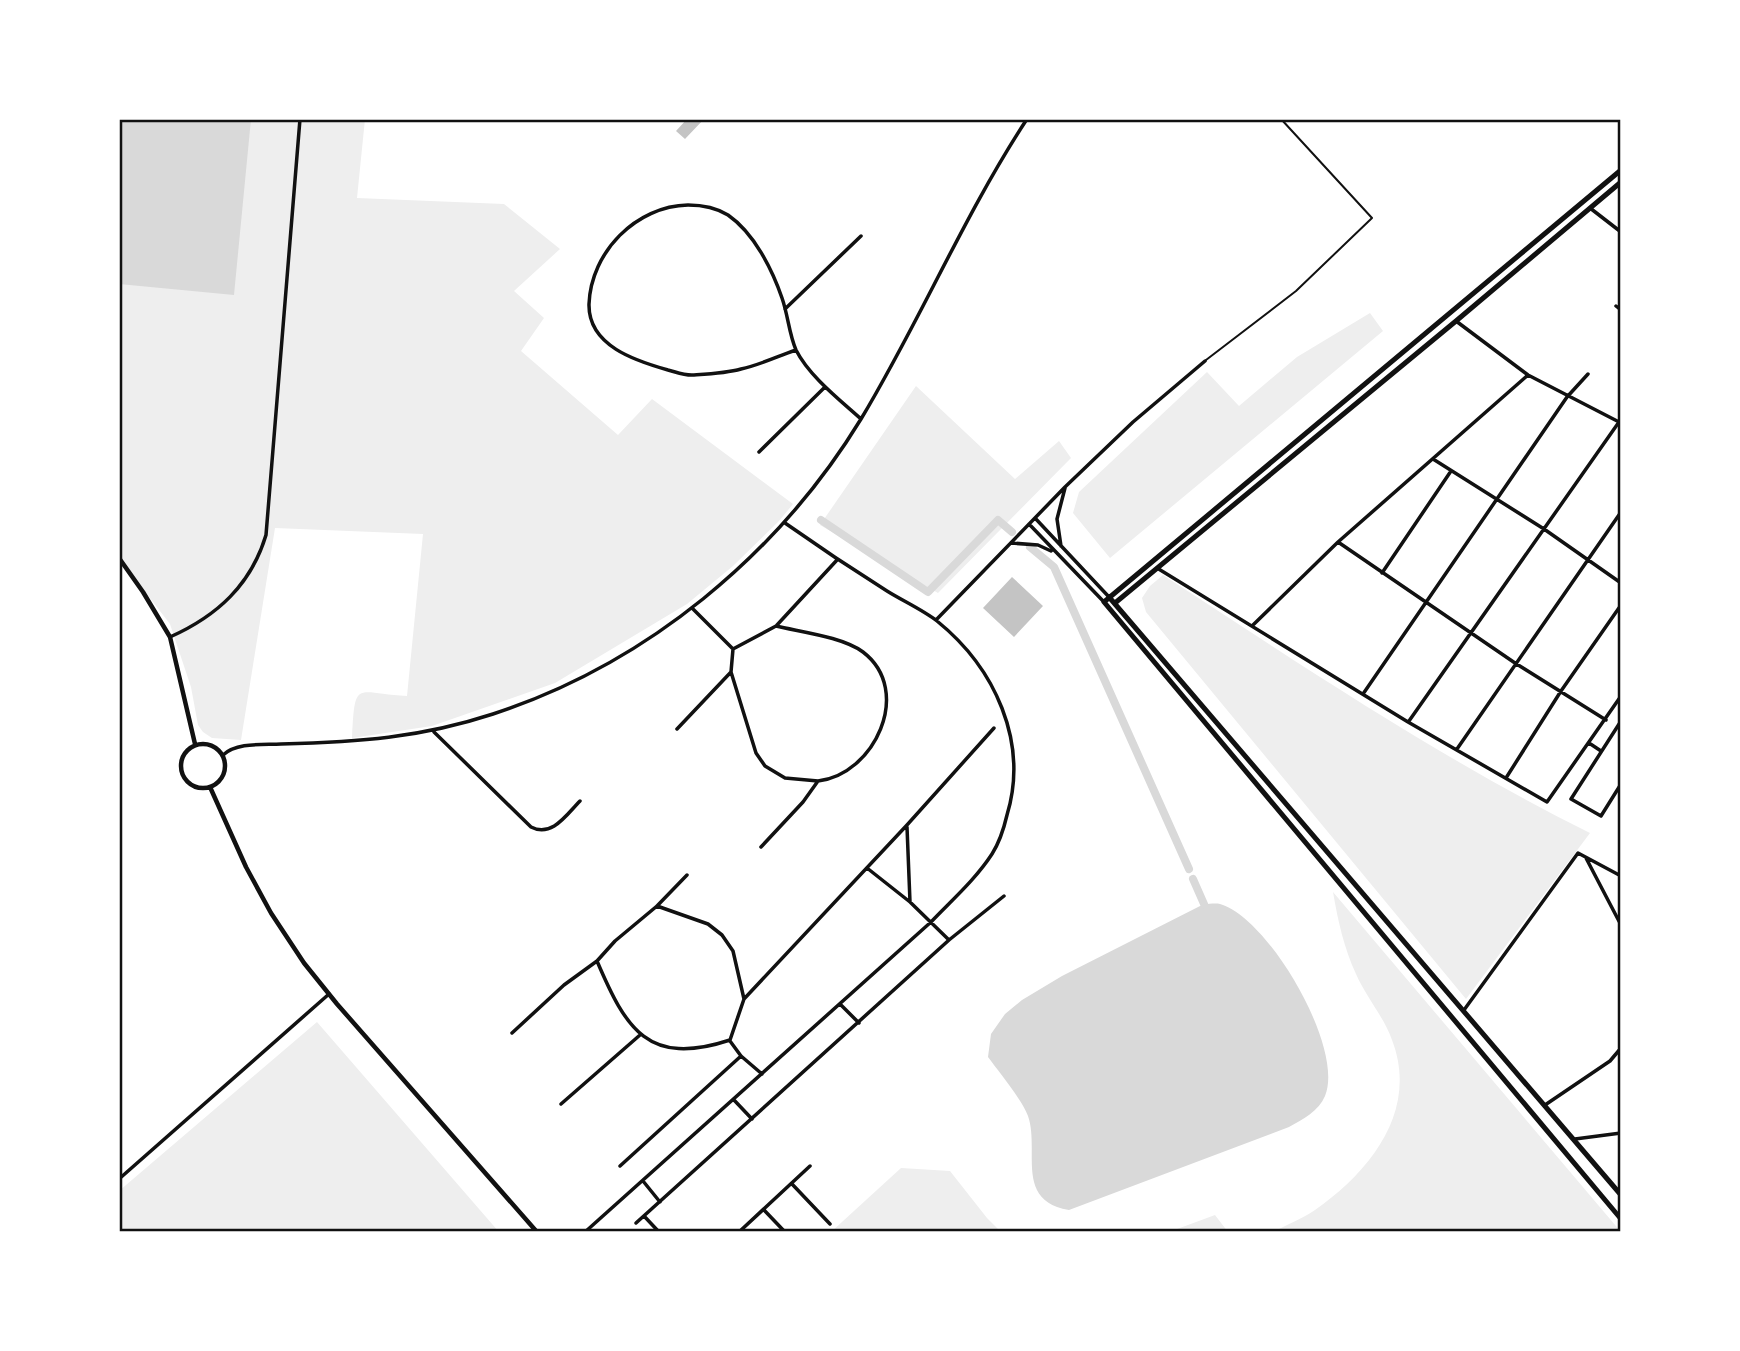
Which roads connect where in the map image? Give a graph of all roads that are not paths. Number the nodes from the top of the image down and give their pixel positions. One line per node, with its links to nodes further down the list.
1 (300, 119): 51 (street)
2 (1027, 119): 19 (street)
3 (1281, 119): 14 (lane)
4 (1621, 168): 41 (main road)
5 (1621, 182): 6 (main road)
6 (1590, 208): 7 (street); 12 (main road)
7 (1621, 232)
8 (861, 236): 10 (street)
9 (1616, 306): 11 (street)
10 (785, 309): 13 (street); 13 (street)
11 (1621, 310)
12 (1456, 321): 16 (street); 38 (main road)
13 (796, 350): 17 (street)
14 (1205, 361): 24 (street)
15 (1588, 374): 18 (street)
16 (1528, 375): 18 (street); 22 (street)
17 (825, 387): 19 (street); 21 (street)
18 (1567, 397): 20 (street); 25 (street)
19 (861, 419): 28 (street)
20 (1620, 423): 30 (street)
21 (760, 452)
22 (1433, 459): 23 (street); 31 (street)
23 (1451, 471): 25 (street); 39 (street)
24 (1065, 487): 27 (street); 33 (street)
25 (1497, 500): 30 (street); 43 (street)
26 (1621, 512): 37 (street)
27 (1035, 518): 29 (street); 33 (street)
28 (785, 523): 36 (street); 46 (street)
29 (1028, 524): 32 (street); 34 (street)
30 (1544, 529): 37 (street); 50 (street)
31 (1338, 542): 39 (street); 48 (street)
32 (1011, 543): 34 (street); 47 (street)
33 (1062, 548): 41 (street)
34 (1056, 554): 42 (street)
35 (119, 558): 51 (street)
36 (837, 560): 47 (street); 49 (street)
37 (1587, 560): 40 (street); 53 (street)
38 (1157, 568): 45 (main road); 48 (street)
39 (1382, 573): 43 (street)
40 (1621, 583)
41 (1110, 597): 42 (main road); 45 (main road)
42 (1104, 602): 45 (main road)
43 (1427, 604): 50 (street); 56 (street)
44 (1621, 604): 55 (street)
45 (1112, 605): 85 (main road); 86 (main road)
46 (693, 608): 52 (street); 63 (street)
47 (936, 620): 83 (street)
48 (1253, 625): 56 (street)
49 (776, 626): 52 (street); 70 (street)
50 (1471, 633): 53 (street); 60 (street)
51 (170, 637): 65 (street)
52 (733, 649): 54 (street)
53 (1515, 663): 55 (street); 66 (street)
54 (731, 672): 62 (street); 70 (street)
55 (1561, 691): 58 (street); 69 (street)
56 (1363, 694): 60 (street)
57 (1621, 696): 58 (street)
58 (1606, 720): 64 (street)
59 (1621, 721): 67 (street)
60 (1408, 722): 66 (street)
61 (994, 727): 74 (street)
62 (677, 729)
63 (434, 732): 68 (street); 73 (street)
64 (1589, 743): 67 (street); 69 (street)
65 (195, 744): 68 (street); 72 (street)
66 (1457, 749): 69 (street)
67 (1601, 751): 71 (street)
68 (223, 755): 72 (street)
69 (1506, 778)
70 (818, 781): 75 (street)
71 (1621, 784)
72 (209, 787): 89 (street)
73 (580, 801)
74 (907, 825): 77 (street); 81 (street)
75 (761, 846)
76 (1585, 856): 79 (street); 84 (street); 92 (street)
77 (867, 868): 81 (street); 90 (street)
78 (687, 875): 82 (street)
79 (1621, 876)
80 (1004, 896): 87 (street)
81 (910, 902): 83 (street)
82 (657, 906): 88 (street); 90 (street)
83 (931, 922): 87 (street); 91 (street)
84 (1621, 925)
85 (1393, 926): 86 (main road); 92 (main road)
86 (1382, 934): 115 (main road)
87 (949, 940): 93 (street)
88 (597, 961): 94 (street); 95 (street)
89 (329, 994): 108 (street); 118 (street)
90 (744, 999): 96 (street)
91 (840, 1004): 93 (street); 99 (street)
92 (1463, 1011): 102 (main road)
93 (859, 1023): 103 (street)
94 (512, 1033)
95 (640, 1035): 96 (street); 101 (street)
96 (730, 1040): 98 (street)
97 (1621, 1048): 102 (street)
98 (741, 1056): 99 (street); 106 (street)
99 (762, 1074): 100 (street)
100 (734, 1100): 103 (street); 109 (street)
101 (561, 1104)
102 (1545, 1105): 105 (main road)
103 (752, 1119): 112 (street)
104 (1621, 1133): 105 (street)
105 (1574, 1139): 111 (main road)
106 (620, 1166)
107 (810, 1166): 110 (street)
108 (119, 1179)
109 (643, 1181): 112 (street); 119 (street)
110 (792, 1184): 113 (street); 117 (street)
111 (1621, 1195)
112 (660, 1202): 114 (street)
113 (764, 1210): 121 (street); 122 (street)
114 (644, 1216): 116 (street); 120 (street)
115 (1621, 1219)
116 (636, 1223)
117 (830, 1224)
118 (537, 1232)
119 (585, 1232)
120 (659, 1232)
121 (739, 1232)
122 (785, 1232)

